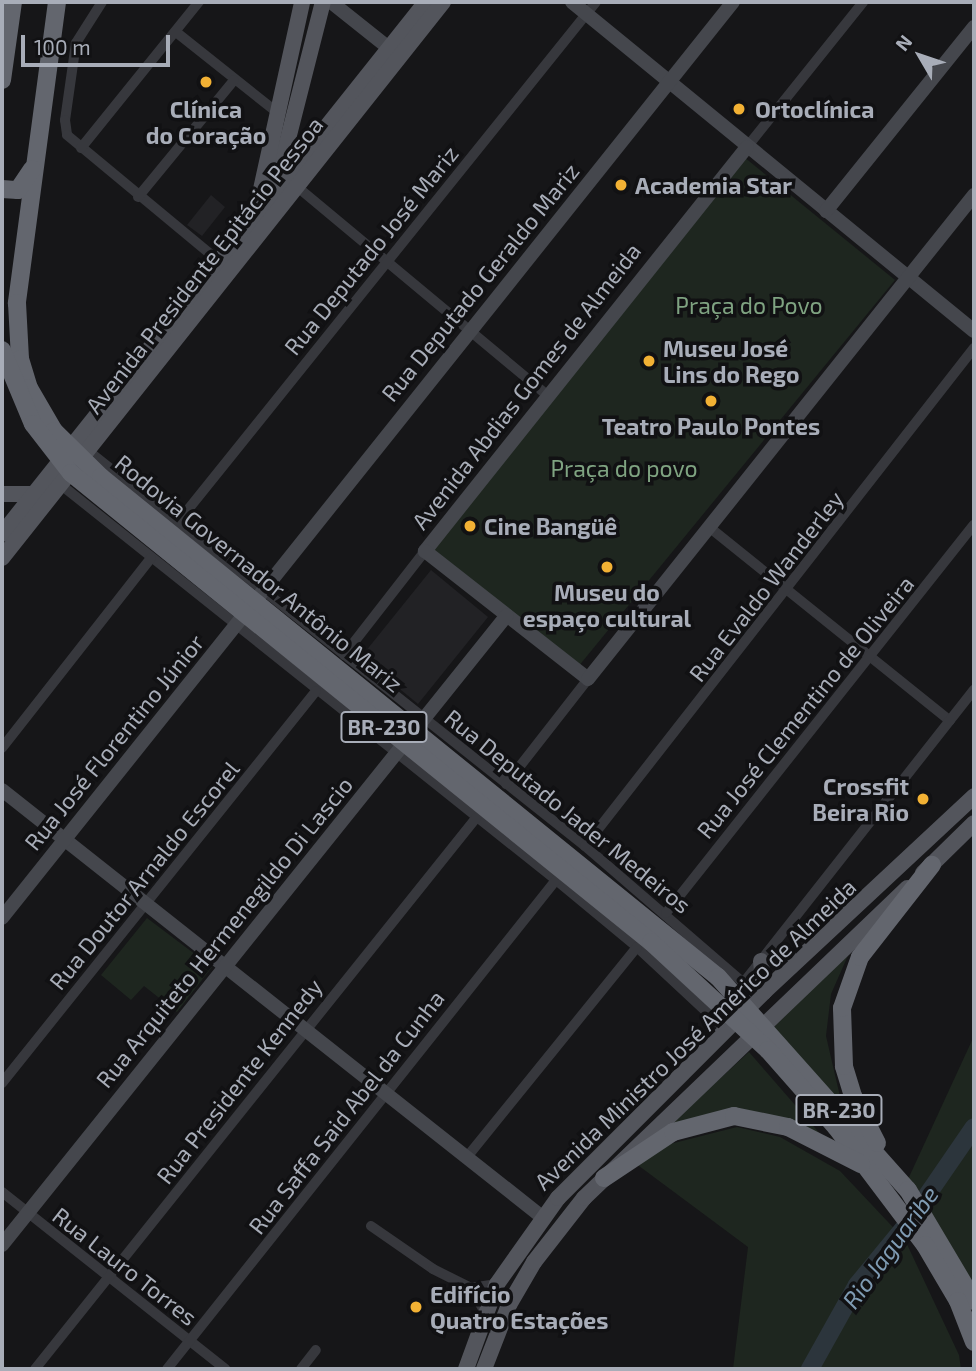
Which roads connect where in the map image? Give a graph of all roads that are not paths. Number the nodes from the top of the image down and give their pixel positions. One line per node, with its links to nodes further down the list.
1 (13, 2): 17 (highway)
2 (57, 2): 24 (highway, Rodovia Governador Antônio Mariz / BR-230)
3 (102, 2): 23 (street)
4 (199, 2): 15 (street)
5 (302, 2): 21 (main road)
6 (323, 2): 27 (main road)
7 (331, 2): 16 (street)
8 (426, 2): 16 (main road, Avenida Presidente Epitácio Pessoa)
9 (443, 2): 25 (main road, Avenida Presidente Epitácio Pessoa)
10 (572, 2): 13 (street)
11 (733, 2): 20 (street, Rua Deputado Geraldo Mariz)
12 (863, 2): 22 (street)
13 (591, 8): 20 (street); 33 (street, Rua Deputado José Mariz)
14 (974, 27): 30 (street)
15 (176, 32): 19 (street); 23 (street)
16 (390, 49): 27 (main road, Avenida Presidente Epitácio Pessoa)
17 (4, 55): 18 (highway)
18 (2, 80)
19 (233, 80): 21 (street); 29 (street)
20 (669, 82): 22 (street); 36 (street, Rua Deputado Geraldo Mariz)
21 (278, 113): 32 (main road)
22 (747, 147): 30 (street); 40 (street, Avenida Abdias Gomes de Almeida)
23 (81, 148): 29 (street)
24 (36, 156): 26 (highway); 89 (highway, Rodovia Governador Antônio Mariz / BR-230)
25 (295, 185): 31 (main road, Avenida Presidente Epitácio Pessoa); 33 (street)
26 (2, 190)
27 (275, 191): 31 (main road); 32 (main road, Avenida Presidente Epitácio Pessoa)
28 (974, 195): 35 (street)
29 (138, 197): 34 (street)
30 (826, 211): 35 (street)
31 (274, 212): 41 (main road, Avenida Presidente Epitácio Pessoa)
32 (254, 218): 34 (main road, Avenida Presidente Epitácio Pessoa)
33 (387, 260): 36 (street); 45 (street, Rua Deputado José Mariz)
34 (219, 261): 41 (main road, Avenida Presidente Epitácio Pessoa)
35 (908, 279): 37 (street); 47 (street)
36 (470, 330): 40 (street); 52 (street, Rua Deputado Geraldo Mariz)
37 (974, 331)
38 (974, 348): 53 (street, Rua Evaldo Wanderley)
39 (2, 350): 88 (highway, Rodovia Governador Antônio Mariz / BR-230)
40 (546, 394): 49 (street, Avenida Abdias Gomes de Almeida)
41 (83, 446): 42 (main road, Avenida Presidente Epitácio Pessoa); 45 (street, Rua Deputado Jader Medeiros)
42 (55, 479): 44 (main road, Avenida Presidente Epitácio Pessoa); 50 (main road, Avenida Presidente Epitácio Pessoa); 51 (street)
43 (2, 494): 44 (main road)
44 (34, 494): 48 (main road, Avenida Presidente Epitácio Pessoa)
45 (178, 522): 52 (street, Rua Deputado Jader Medeiros)
46 (974, 525): 57 (street, Rua José Clementino de Oliveira)
47 (709, 527): 53 (street); 58 (street)
48 (2, 534)
49 (425, 551): 54 (street); 56 (street, Avenida Abdias Gomes de Almeida)
50 (2, 558)
51 (151, 558): 55 (street); 63 (street)
52 (262, 592): 55 (street, Rua Deputado Geraldo Mariz); 56 (street, Rua Deputado Jader Medeiros)
53 (787, 592): 57 (street); 72 (street, Rua Evaldo Wanderley)
54 (507, 615): 58 (street); 61 (street, Rua Arquiteto Hermenegildo Di Lascio)
55 (236, 627): 60 (street); 71 (street, Rua José Florentino Júnior)
56 (344, 655): 61 (street, Rua Deputado Jader Medeiros)
57 (869, 656): 62 (street); 76 (street, Rua José Clementino de Oliveira)
58 (587, 679): 65 (street)
59 (974, 690): 62 (street)
60 (316, 691): 64 (street); 75 (street, Rua Doutor Arnaldo Escorel)
61 (423, 720): 64 (street, Rua Arquiteto Hermenegildo Di Lascio); 65 (street, Rua Deputado Jader Medeiros)
62 (950, 721): 79 (street)
63 (2, 748)
64 (396, 754): 69 (street); 80 (street, Rua Arquiteto Hermenegildo Di Lascio)
65 (506, 784): 72 (street, Rua Deputado Jader Medeiros)
66 (974, 787): 82 (street)
67 (2, 790): 71 (street)
68 (974, 796): 82 (main road, Avenida Ministro José Américo de Almeida)
69 (476, 818): 74 (street); 83 (street, Rua Presidente Kennedy)
70 (974, 823): 73 (main road, Avenida Ministro José Américo de Almeida)
71 (65, 840): 75 (street); 77 (street, Rua José Florentino Júnior)
72 (585, 846): 76 (street, Rua Deputado Jader Medeiros)
73 (932, 865): 89 (highway); 90 (main road, Avenida Ministro José Américo de Almeida)
74 (555, 880): 78 (street); 86 (street, Rua Saffa Said Abel da Cunha)
75 (147, 902): 80 (street); 85 (street, Rua Doutor Arnaldo Escorel)
76 (666, 913): 81 (street, Rua Deputado Jader Medeiros)
77 (2, 918)
78 (637, 947): 84 (street); 87 (street)
79 (761, 961): 81 (street); 82 (main road)
80 (226, 966): 83 (street); 93 (street, Rua Arquiteto Hermenegildo Di Lascio)
81 (744, 982): 82 (street, Rua Deputado Jader Medeiros)
82 (761, 993): 84 (main road, Avenida Ministro José Américo de Almeida)
83 (305, 1028): 86 (street); 98 (street, Rua Presidente Kennedy)
84 (728, 1028): 94 (main road, Avenida Ministro José Américo de Almeida)
85 (2, 1083)
86 (385, 1093): 87 (street); 103 (street, Rua Saffa Said Abel da Cunha)
87 (467, 1157): 94 (street)
88 (868, 1167): 90 (highway); 92 (highway, Rodovia Governador Antônio Mariz / BR-230)
89 (894, 1173): 92 (highway, Rodovia Governador Antônio Mariz / BR-230)
90 (604, 1178): 111 (main road, Avenida Ministro José Américo de Almeida)
91 (2, 1192): 93 (street, Rua Lauro Torres)
92 (901, 1196): 96 (highway, Rodovia Governador Antônio Mariz / BR-230)
93 (27, 1213): 97 (street, Rua Arquiteto Hermenegildo Di Lascio); 98 (street, Rua Lauro Torres)
94 (542, 1217): 99 (main road, Avenida Ministro José Américo de Almeida)
95 (371, 1226): 100 (street)
96 (932, 1240): 101 (highway, Rodovia Governador Antônio Mariz / BR-230); 104 (highway, Rodovia Governador Antônio Mariz / BR-230)
97 (2, 1245)
98 (109, 1275): 103 (street, Rua Lauro Torres); 106 (street, Rua Presidente Kennedy)
99 (497, 1284): 100 (street); 102 (main road, Avenida Ministro José Américo de Almeida)
100 (471, 1288): 102 (street)
101 (974, 1301)
102 (485, 1311): 110 (main road, Avenida Ministro José Américo de Almeida)
103 (189, 1341): 107 (street, Rua Saffa Said Abel da Cunha); 108 (street, Rua Lauro Torres)
104 (974, 1342)
105 (316, 1350): 109 (street)
106 (35, 1369)
107 (167, 1369)
108 (225, 1369)
109 (300, 1369)
110 (466, 1369)
111 (484, 1369)

